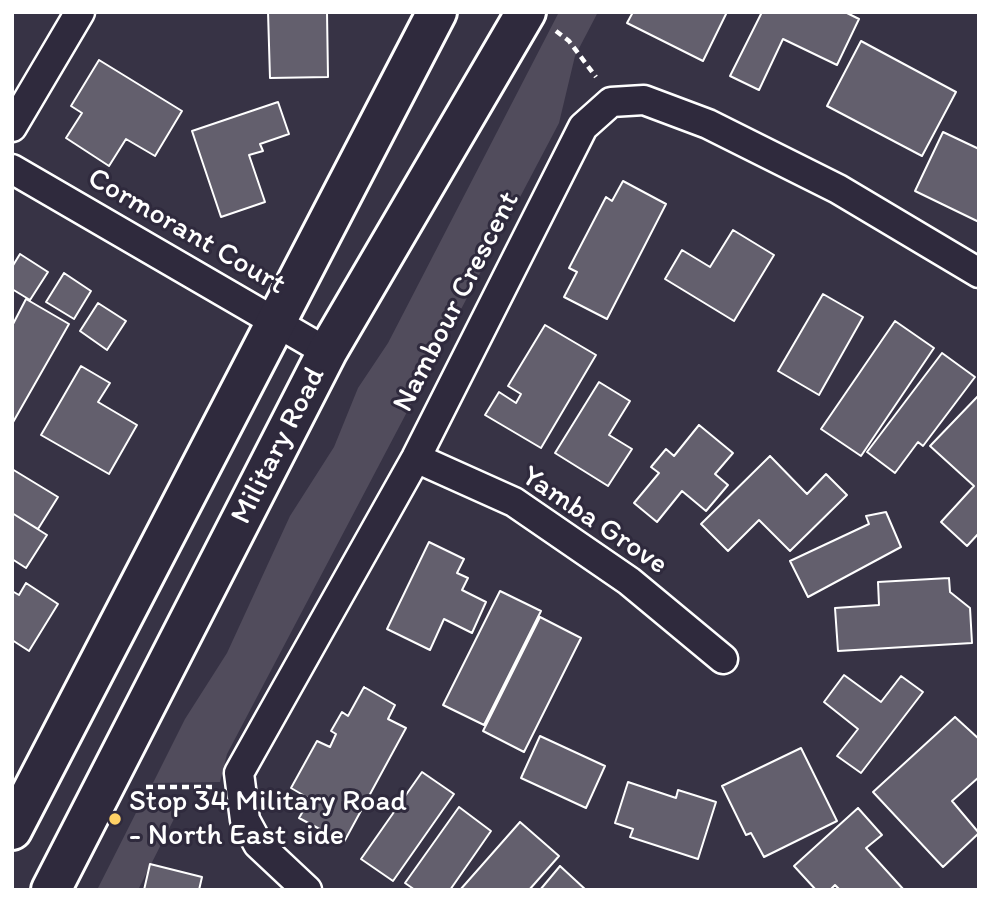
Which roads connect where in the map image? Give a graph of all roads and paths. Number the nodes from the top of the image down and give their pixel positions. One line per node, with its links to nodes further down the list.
1 (80, 12): 5 (street)
2 (437, 12): 8 (main road, Military Road)
3 (537, 18): 4 (path); 9 (main road, Military Road)
4 (597, 77)
5 (12, 127)
6 (12, 170): 8 (street, Cormorant Court)
7 (979, 273): 10 (street, Nambour Crescent)
8 (275, 323): 9 (street, Cormorant Court); 14 (main road, Military Road)
9 (327, 352): 15 (main road, Military Road)
10 (416, 458): 11 (street, Yamba Grove); 13 (street, Nambour Crescent)
11 (723, 659)
12 (146, 787): 13 (path)
13 (240, 794): 16 (street, Nambour Crescent)
14 (12, 830)
15 (51, 890)
16 (307, 890)

